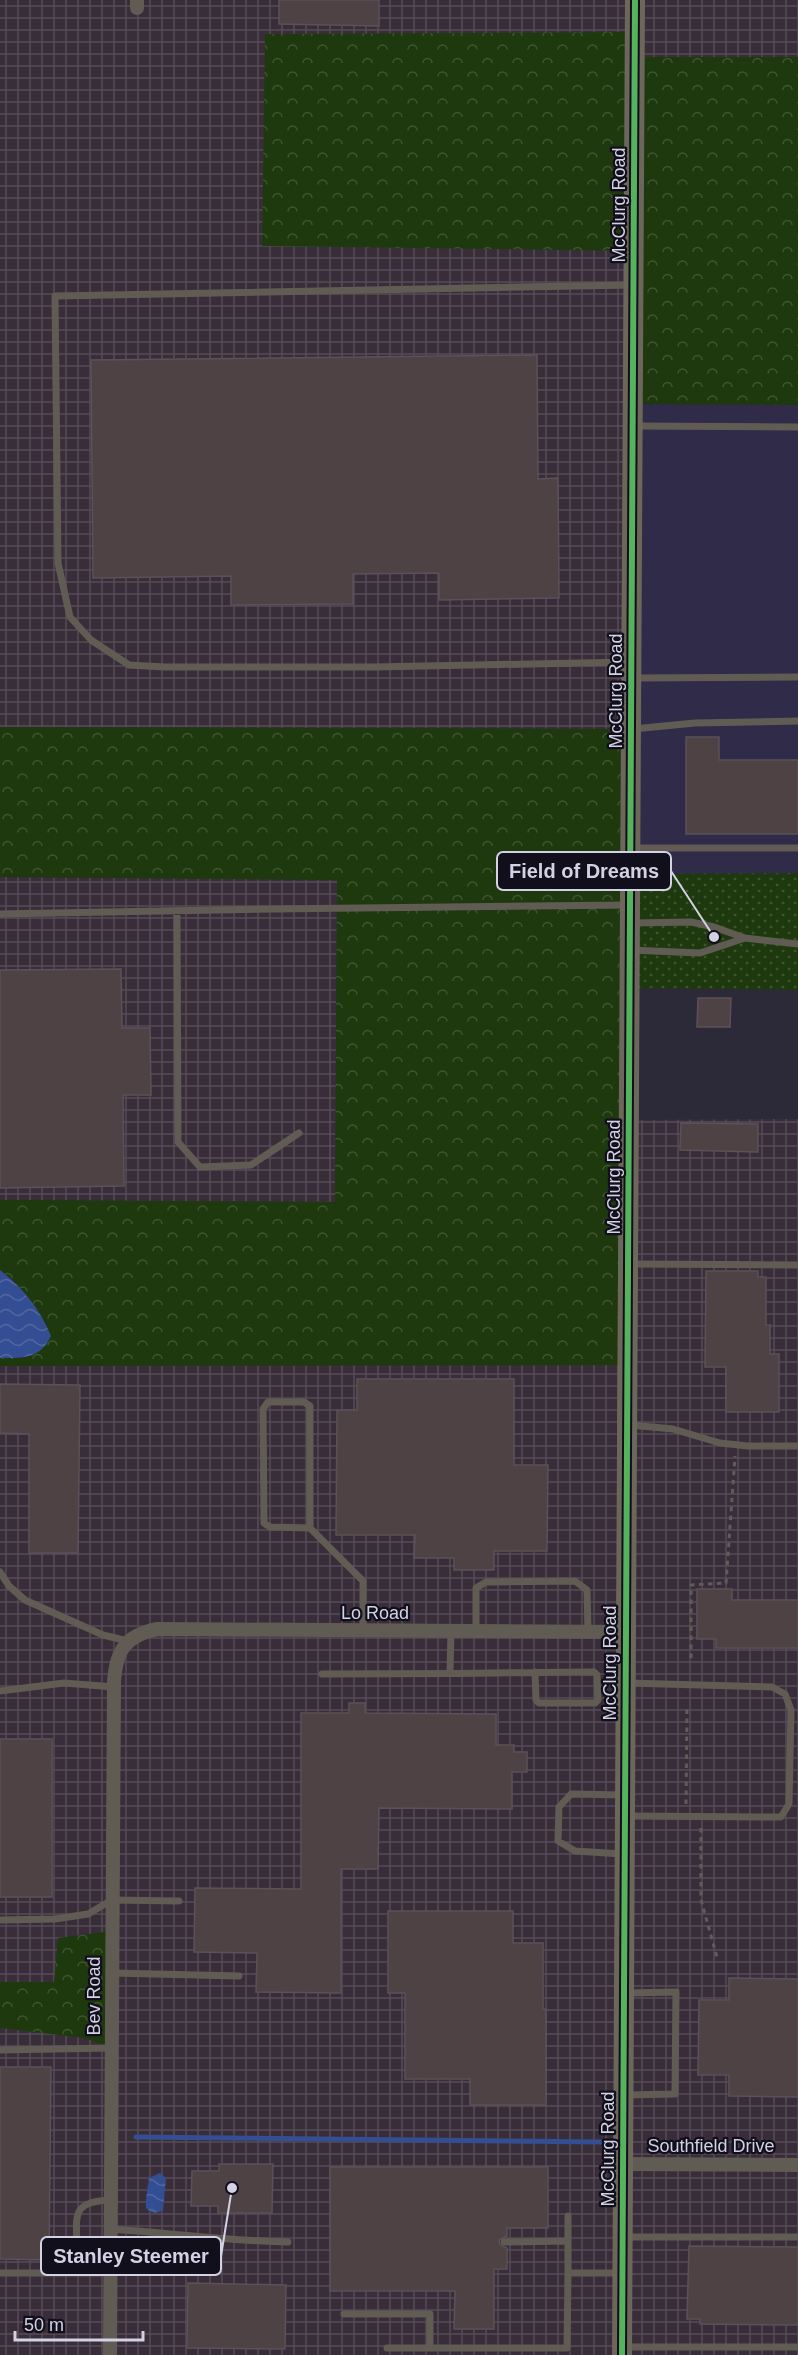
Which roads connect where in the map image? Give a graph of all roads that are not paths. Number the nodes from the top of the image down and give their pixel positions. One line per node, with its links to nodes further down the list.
1 (635, 0): 2 (street, McClurg Road)
2 (634, 285): 3 (street, McClurg Road); 5 (lane)
3 (633, 426): 4 (lane); 5 (street, McClurg Road)
4 (798, 427)
5 (632, 670): 6 (lane); 8 (street, McClurg Road)
6 (798, 677)
7 (798, 721): 8 (lane)
8 (631, 729): 9 (street, McClurg Road)
9 (630, 848): 10 (lane); 13 (street, McClurg Road)
10 (798, 848)
11 (177, 910): 12 (lane); 13 (lane); 17 (lane)
12 (0, 914)
13 (630, 914): 14 (lane); 16 (street, McClurg Road)
14 (746, 939): 15 (lane); 16 (lane)
15 (798, 944)
16 (630, 950): 18 (street, McClurg Road)
17 (299, 1132)
18 (628, 1264): 19 (lane); 20 (street, McClurg Road)
19 (798, 1265)
20 (627, 1425): 21 (lane); 28 (street, McClurg Road)
21 (798, 1446)
22 (310, 1527): 22 (lane); 24 (lane)
23 (0, 1572): 29 (lane)
24 (363, 1631): 25 (street, Lo Road); 29 (street, Lo Road)
25 (451, 1632): 26 (street, Lo Road); 31 (lane)
26 (476, 1632): 27 (street, Lo Road); 27 (lane)
27 (588, 1632): 28 (street, Lo Road)
28 (625, 1632): 33 (street, McClurg Road)
29 (128, 1641): 34 (street, Bev Road)
30 (535, 1672): 30 (lane); 31 (lane)
31 (450, 1673): 32 (lane)
32 (322, 1674)
33 (625, 1683): 36 (street, McClurg Road); 37 (lane)
34 (114, 1687): 35 (lane); 39 (street, Bev Road)
35 (0, 1691)
36 (624, 1795): 37 (street, McClurg Road); 38 (lane)
37 (624, 1816): 38 (street, McClurg Road)
38 (624, 1854): 44 (street, McClurg Road)
39 (112, 1900): 40 (lane); 41 (lane); 42 (street, Bev Road)
40 (178, 1901)
41 (0, 1920)
42 (112, 1973): 43 (lane); 45 (street, Bev Road)
43 (239, 1977)
44 (624, 1993): 47 (street, McClurg Road); 47 (lane)
45 (112, 2048): 46 (lane); 50 (street, Bev Road)
46 (0, 2050)
47 (623, 2095): 48 (street, McClurg Road)
48 (623, 2163): 49 (street, Southfield Drive); 53 (street, McClurg Road)
49 (798, 2164)
50 (112, 2200): 52 (street, Bev Road); 59 (lane)
51 (568, 2216): 55 (lane)
52 (111, 2229): 56 (lane); 60 (street, Bev Road)
53 (623, 2237): 54 (lane); 62 (street, McClurg Road)
54 (798, 2237)
55 (568, 2241): 57 (lane); 61 (lane)
56 (288, 2242)
57 (504, 2242)
58 (0, 2273): 59 (lane)
59 (96, 2273): 60 (lane)
60 (111, 2273): 68 (street, Bev Road)
61 (568, 2273): 62 (lane); 64 (lane)
62 (622, 2273): 67 (street, McClurg Road)
63 (344, 2314): 64 (lane)
64 (430, 2347): 66 (lane)
65 (798, 2347): 67 (lane)
66 (387, 2348)
67 (622, 2351)
68 (110, 2355)

